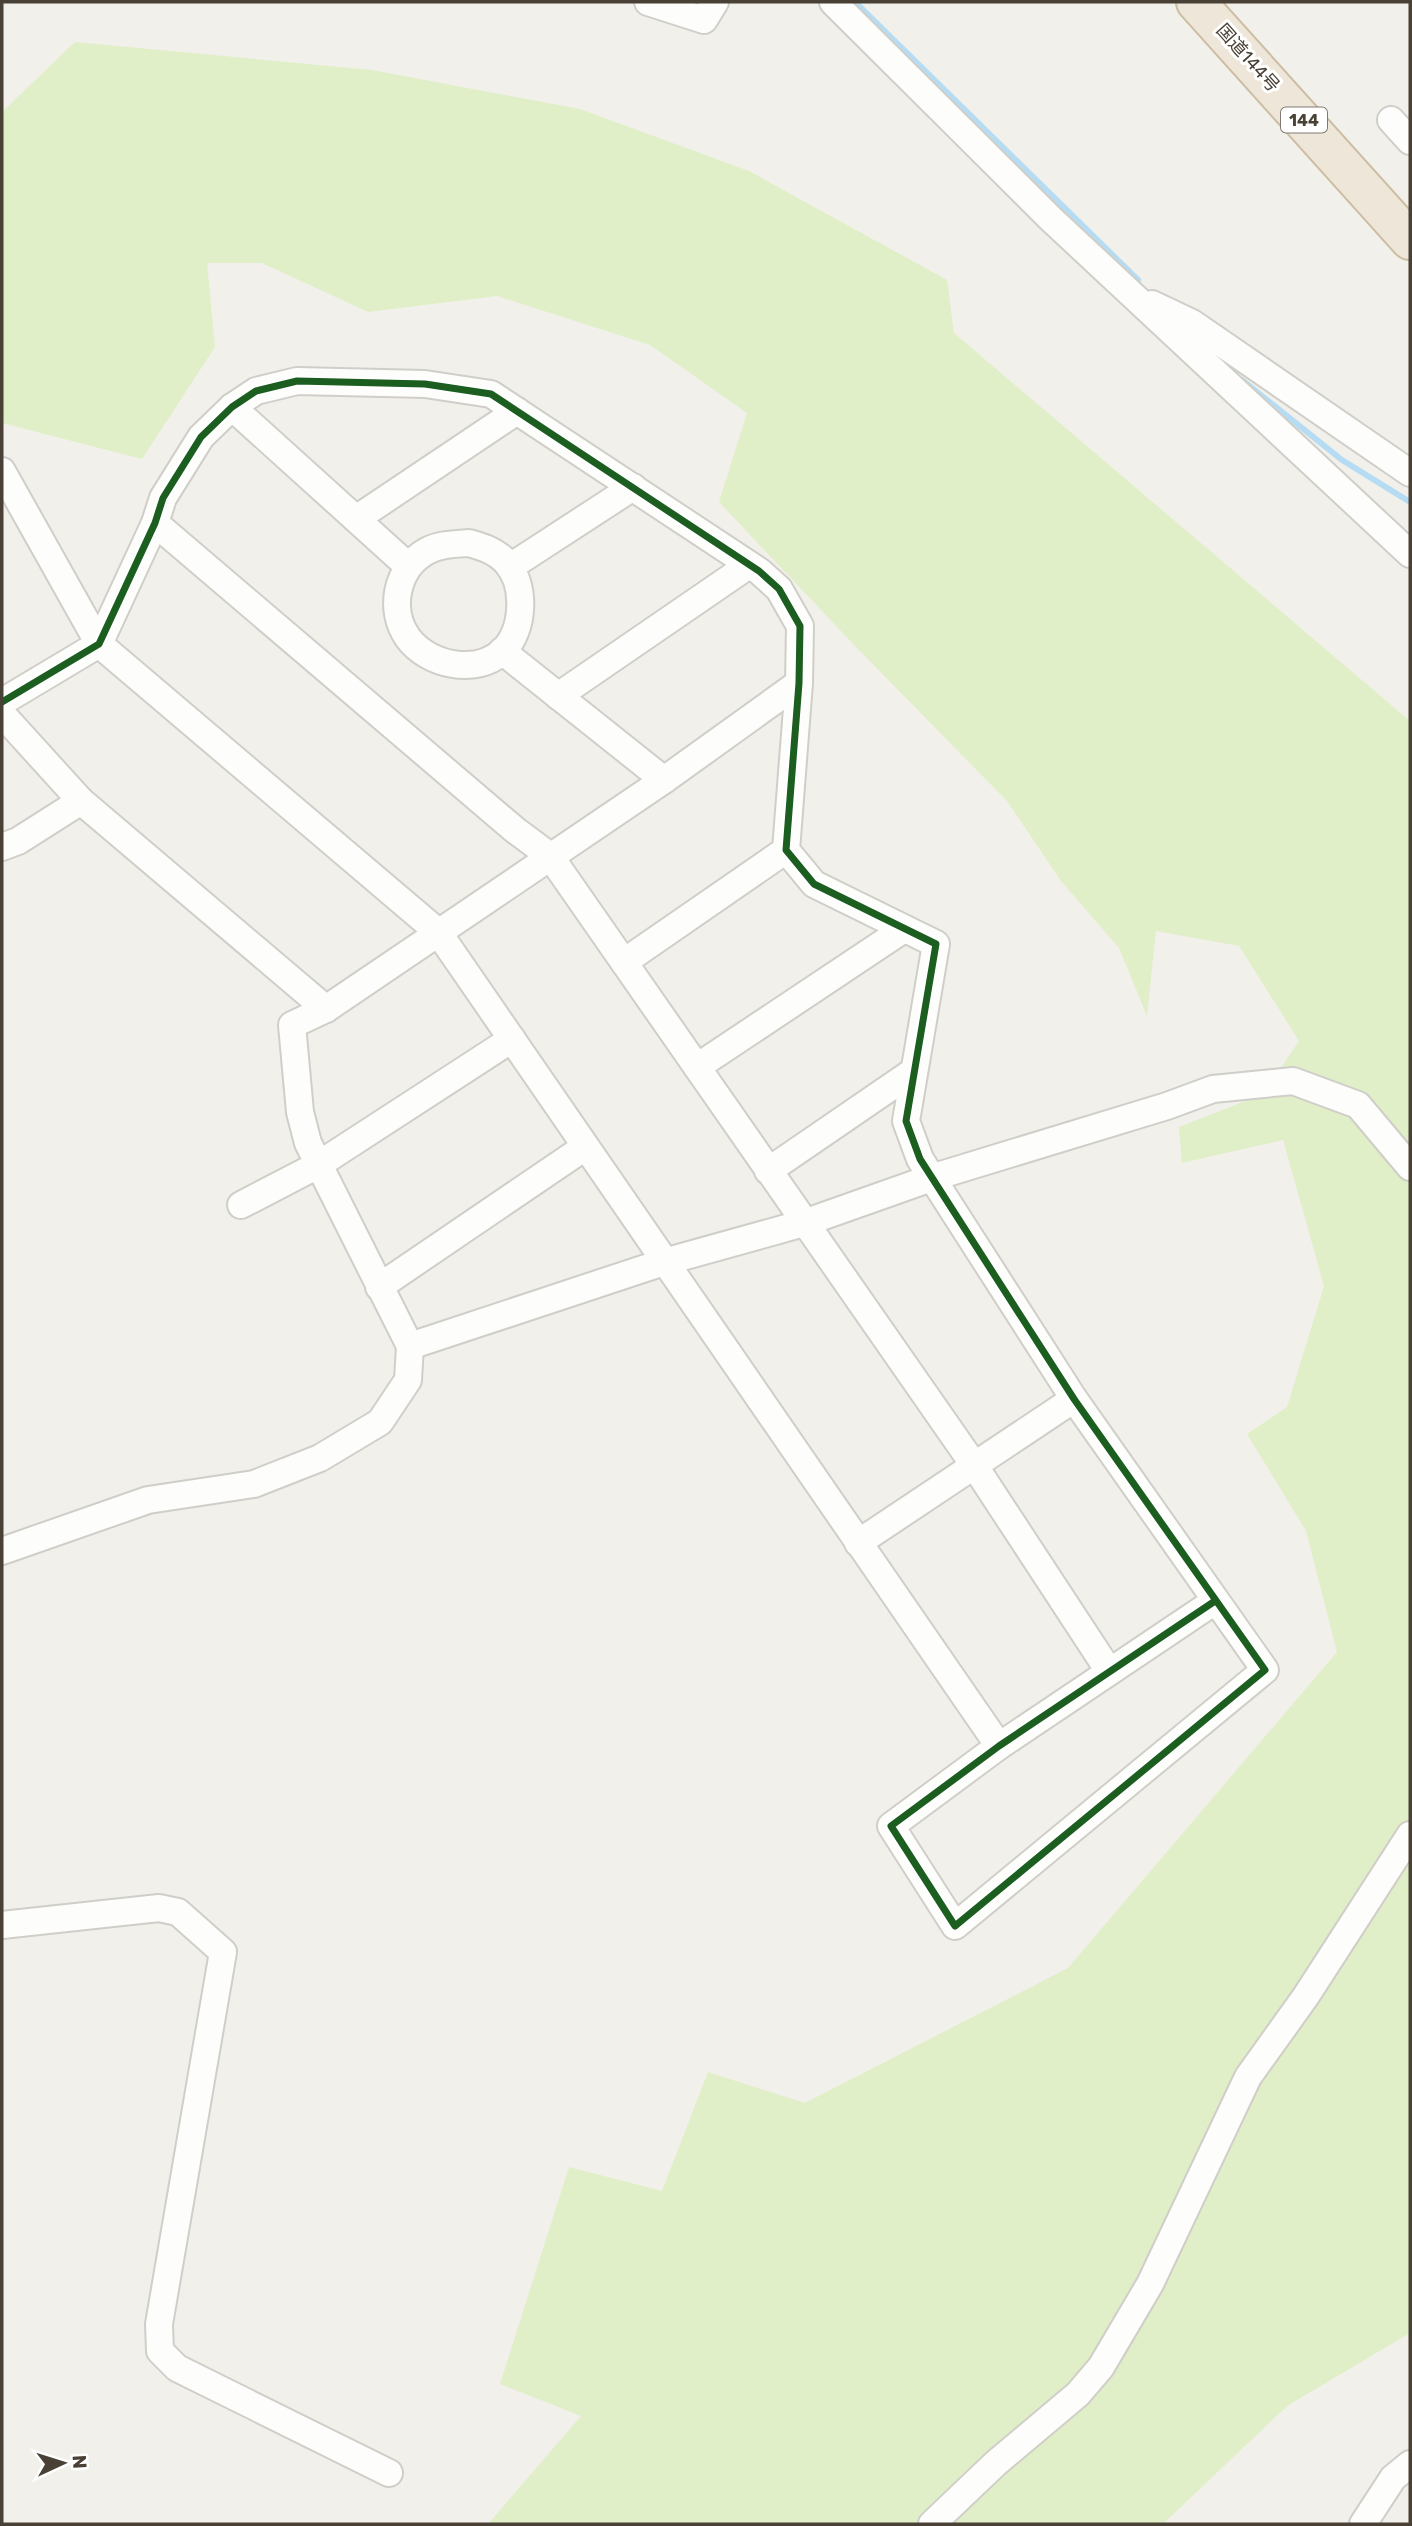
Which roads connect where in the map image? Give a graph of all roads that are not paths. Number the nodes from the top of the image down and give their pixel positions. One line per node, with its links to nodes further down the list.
1 (649, 2): 2 (street)
2 (715, 2)
3 (834, 2): 8 (street)
4 (1196, 2): 7 (highway, 国道144号 / 144)
5 (1391, 120): 6 (street)
6 (1410, 141)
7 (1410, 240)
8 (1130, 293): 12 (street); 16 (street)
9 (232, 407): 10 (street); 14 (street); 15 (street)
10 (517, 411): 13 (street); 14 (street)
11 (2, 471): 20 (street)
12 (1410, 473)
13 (633, 487): 17 (street); 19 (street)
14 (356, 519): 18 (street)
15 (155, 523): 20 (street); 30 (street)
16 (1410, 554)
17 (749, 565): 22 (street); 23 (street)
18 (408, 566): 19 (street); 21 (street)
19 (510, 568): 21 (street)
20 (99, 644): 24 (street); 32 (street)
21 (502, 651): 23 (street)
22 (799, 683): 26 (street); 29 (street)
23 (558, 696): 26 (street)
24 (2, 702)
25 (2, 714): 27 (street)
26 (664, 780): 30 (street)
27 (81, 801): 28 (street); 34 (street)
28 (2, 847)
29 (786, 850): 31 (street); 33 (street)
30 (550, 856): 32 (street); 33 (street)
31 (904, 929): 36 (street); 37 (street)
32 (438, 932): 34 (street); 35 (street)
33 (624, 962): 36 (street)
34 (326, 1009): 39 (street)
35 (512, 1039): 38 (street); 39 (street)
36 (696, 1067): 41 (street)
37 (914, 1071): 41 (street); 42 (street)
38 (585, 1147): 45 (street); 46 (street)
39 (318, 1165): 43 (street); 46 (street)
40 (1410, 1167): 42 (street)
41 (768, 1171): 44 (street)
42 (934, 1177): 44 (street); 48 (street)
43 (241, 1205)
44 (804, 1223): 45 (street); 49 (street)
45 (664, 1262): 47 (street); 50 (street)
46 (379, 1287): 47 (street)
47 (410, 1346): 51 (street)
48 (1074, 1399): 49 (street); 52 (street)
49 (974, 1465): 50 (street); 53 (street)
50 (858, 1543): 54 (street)
51 (2, 1551)
52 (1215, 1601): 53 (street); 54 (street)
53 (1109, 1671): 54 (street)
54 (999, 1746)
55 (1410, 1835): 59 (street)
56 (2, 1925): 58 (street)
57 (1410, 2464): 60 (street)
58 (390, 2473)
59 (932, 2524)
60 (1363, 2524)

